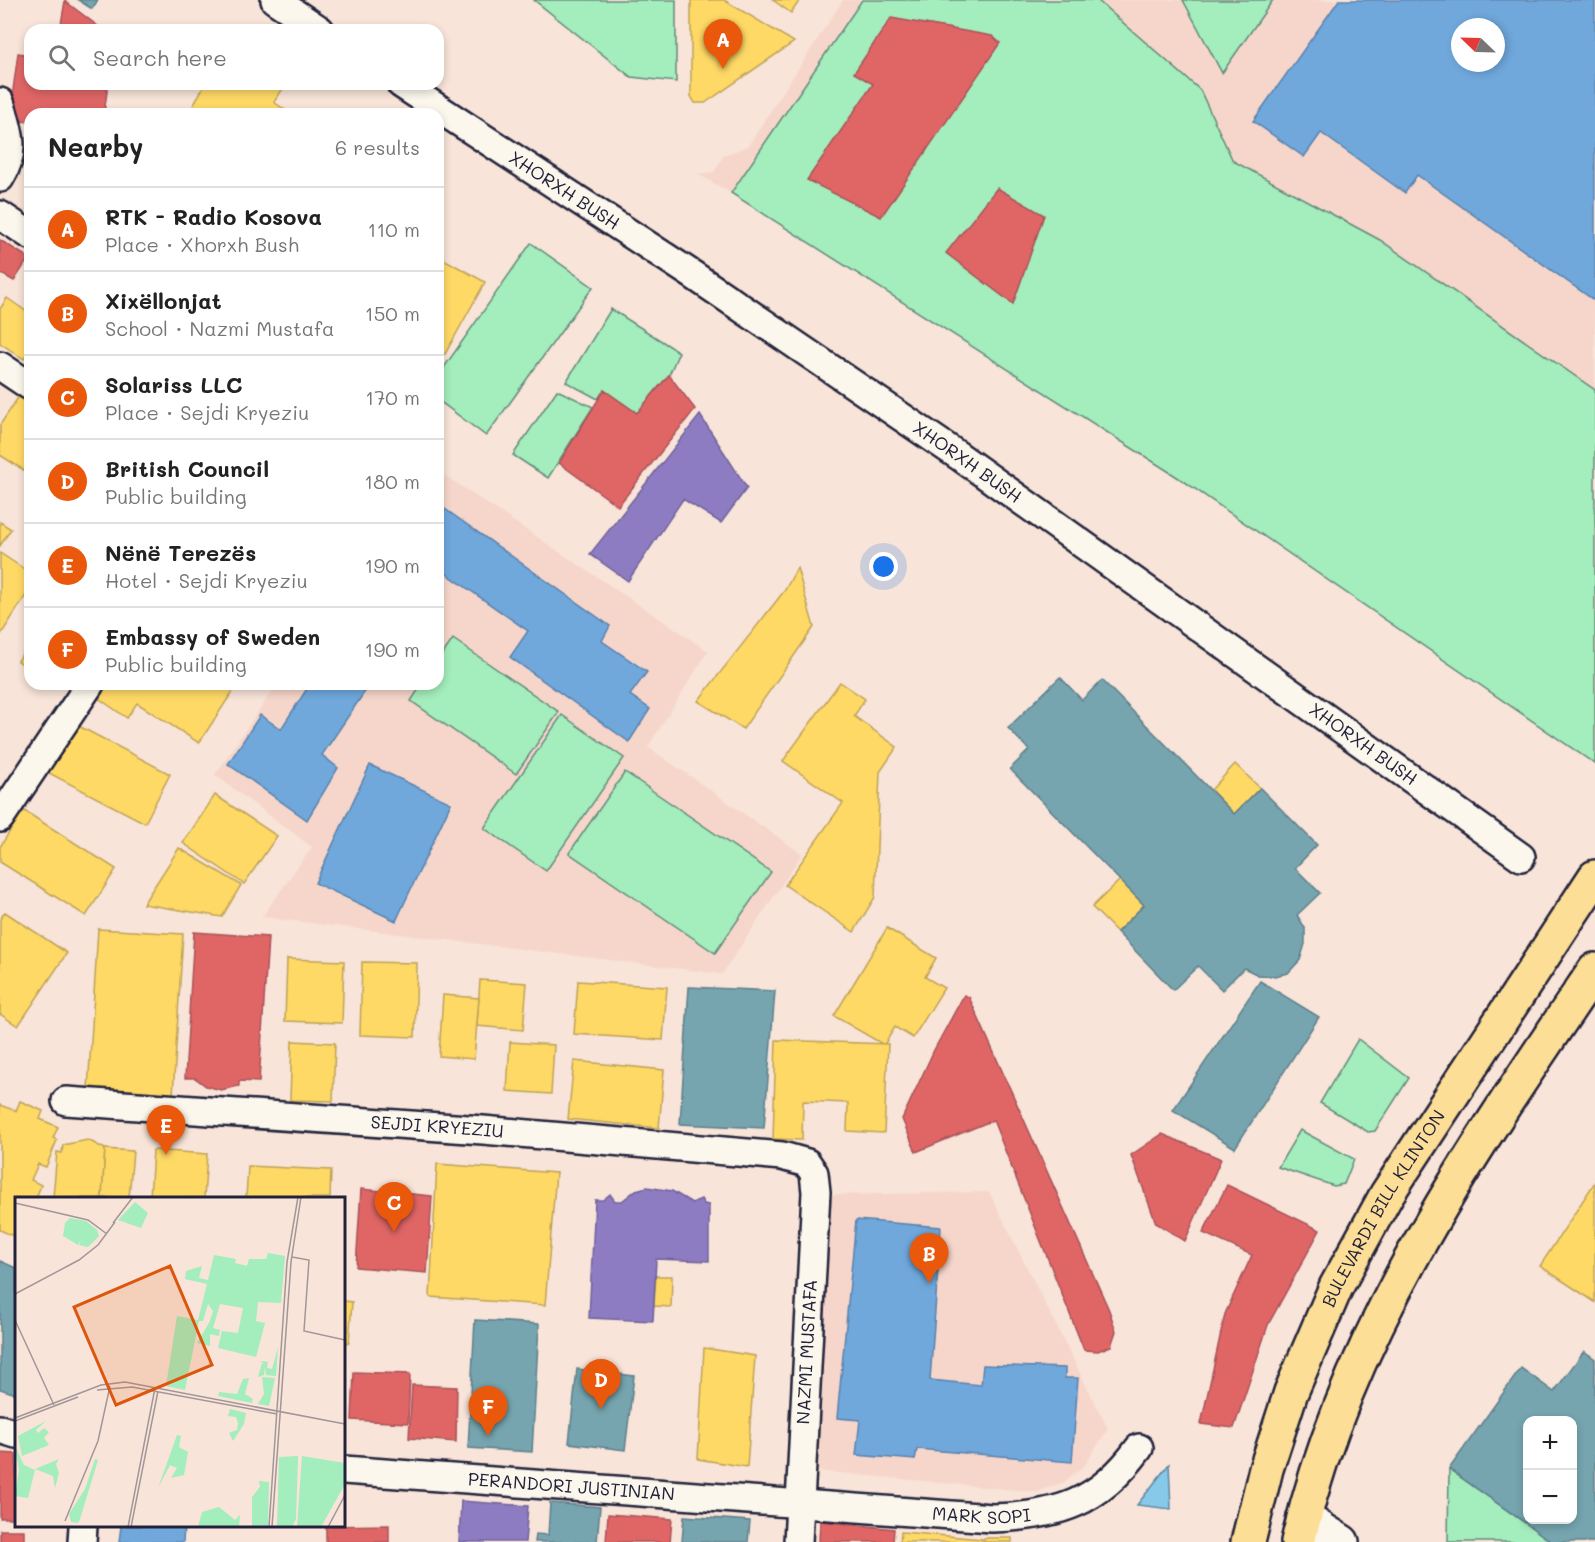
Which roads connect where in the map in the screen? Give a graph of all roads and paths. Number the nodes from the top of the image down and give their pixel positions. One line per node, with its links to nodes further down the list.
1 (274, 0): 2 (street)
2 (311, 24)
3 (410, 90): 5 (street, XHORXH BUSH)
4 (0, 102): 7 (street)
5 (438, 108)
6 (444, 112): 14 (street, XHORXH BUSH)
7 (0, 178)
8 (0, 215): 9 (street)
9 (24, 231)
10 (0, 366): 11 (street)
11 (24, 382)
12 (86, 690): 13 (street)
13 (0, 818)
14 (1521, 857)
15 (1595, 877): 16 (main road, BULEVARDI BILL KLINTON)
16 (1586, 910): 29 (main road, BULEVARDI BILL KLINTON)
17 (1595, 970): 26 (main road)
18 (66, 1101): 19 (street, SEJDI KRYEZIU)
19 (807, 1163): 24 (street, NAZMI MUSTAFA)
20 (0, 1429): 21 (street)
21 (15, 1434)
22 (1139, 1448): 24 (street, MARK SOPI)
23 (345, 1470): 24 (street, PERANDORI JUSTINIAN)
24 (799, 1503): 28 (street, NAZMI MUSTAFA)
25 (83, 1527): 27 (street)
26 (1301, 1530): 30 (street)
27 (82, 1542)
28 (798, 1542)
29 (1248, 1542)
30 (1342, 1542)

